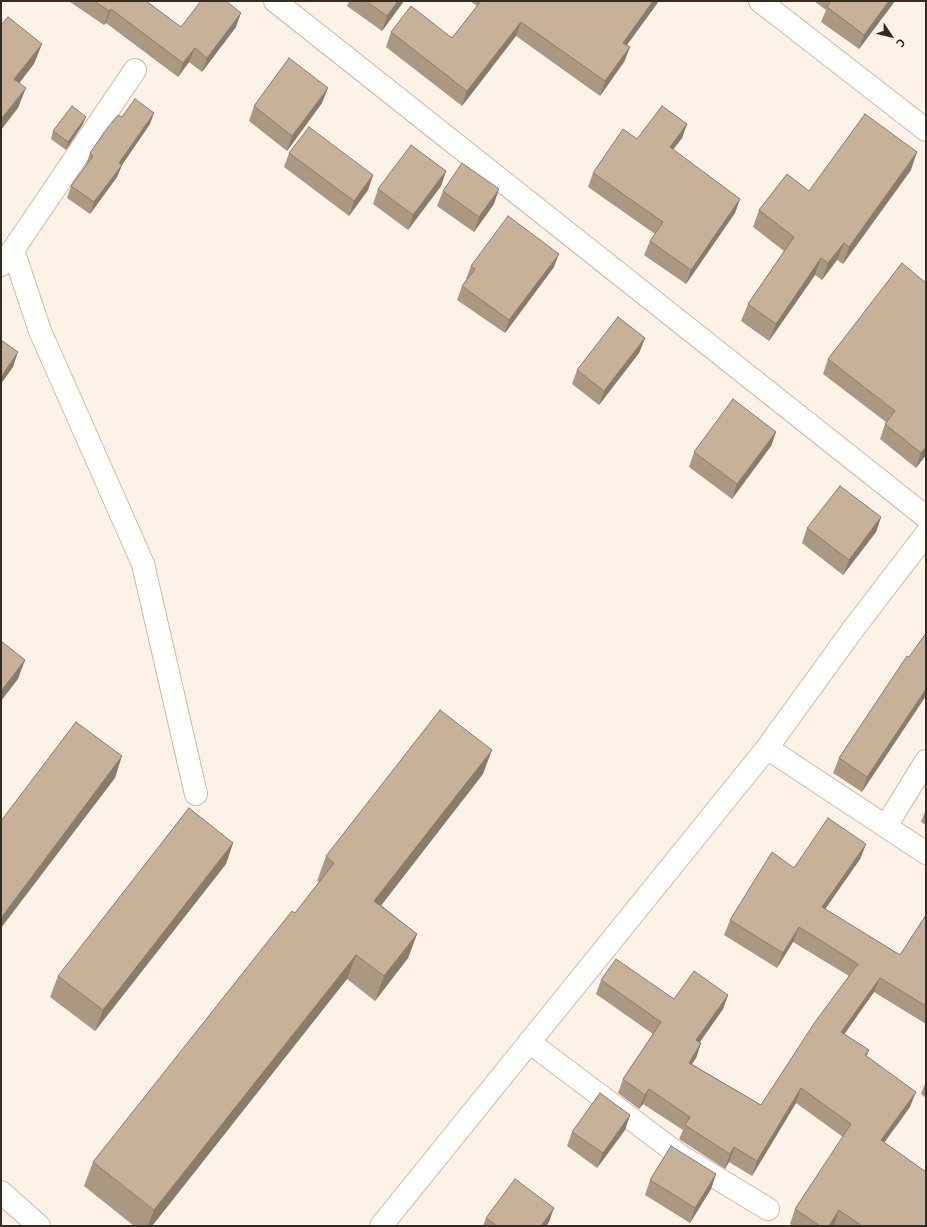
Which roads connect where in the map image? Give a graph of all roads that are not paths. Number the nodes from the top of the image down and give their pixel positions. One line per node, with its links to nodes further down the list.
1 (275, 1): 6 (street)
2 (760, 1): 4 (street)
3 (135, 70): 5 (street)
4 (926, 130)
5 (7, 257): 10 (street)
6 (926, 517)
7 (926, 534): 8 (street)
8 (767, 748): 11 (street); 13 (street)
9 (926, 761): 11 (street)
10 (196, 794)
11 (886, 826): 12 (street)
12 (926, 853)
13 (529, 1042): 15 (street); 17 (street)
14 (1, 1192): 16 (street)
15 (768, 1209)
16 (39, 1226)
17 (381, 1226)

